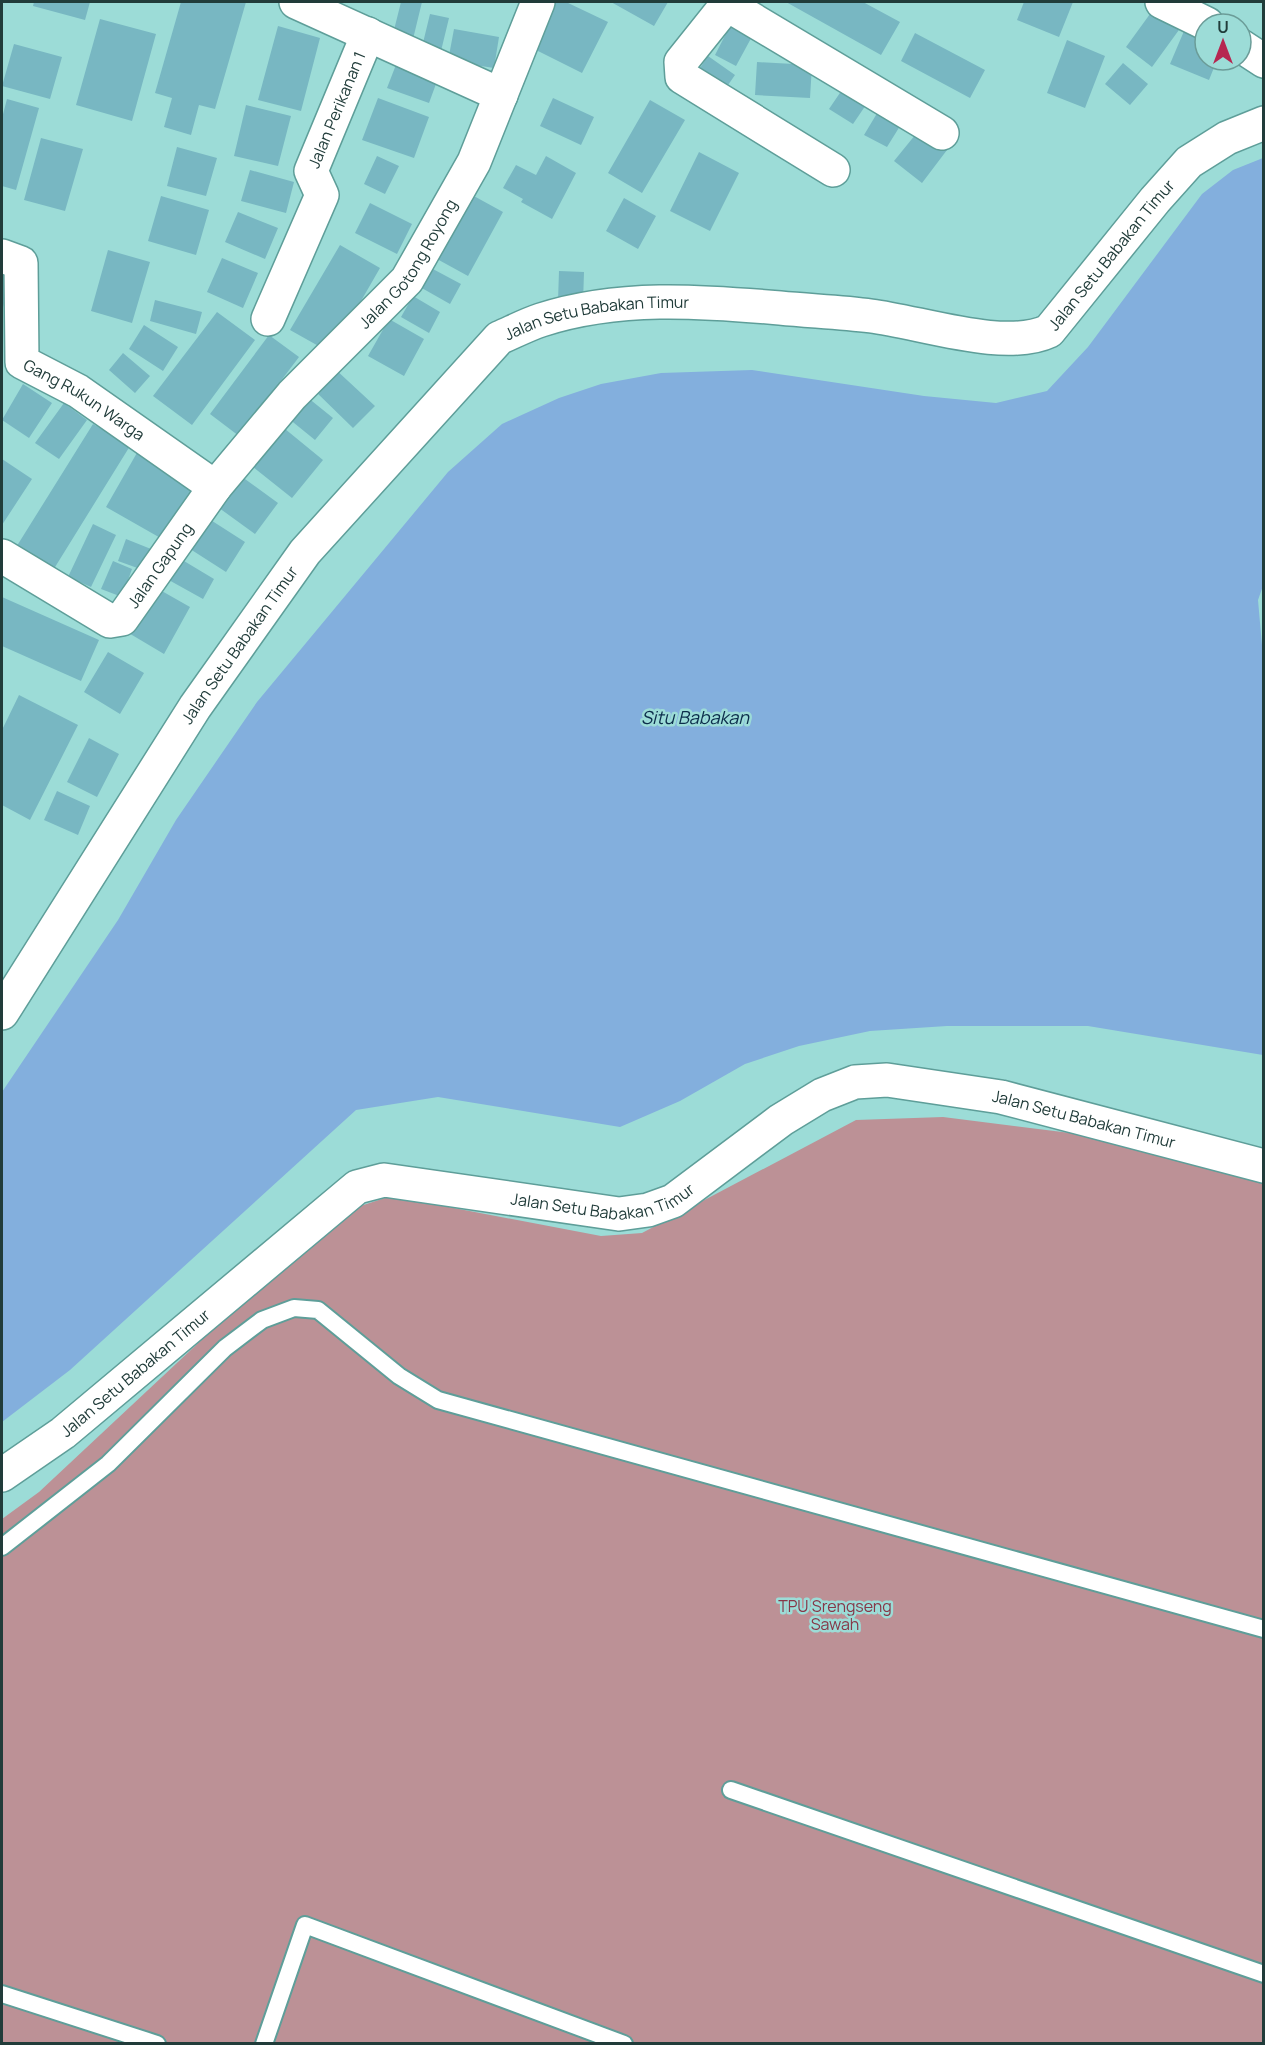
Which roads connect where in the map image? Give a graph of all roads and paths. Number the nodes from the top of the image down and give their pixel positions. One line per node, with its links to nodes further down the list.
1 (296, 2): 6 (street, Jalan Perikanan 1)
2 (538, 2): 7 (street, Jalan Gotong Royong)
3 (731, 2): 9 (street); 10 (street)
4 (1162, 2): 5 (street)
5 (1193, 17)
6 (368, 34): 7 (street, Jalan Perikanan 1); 12 (street, Jalan Perikanan 1)
7 (501, 95): 13 (street, Jalan Gotong Royong)
8 (1263, 123): 15 (street, Jalan Setu Babakan Timur)
9 (942, 133)
10 (833, 170)
11 (2, 256): 13 (street, Gang Rukun Warga)
12 (268, 319)
13 (215, 487): 14 (street, Jalan Gapung)
14 (2, 556)
15 (2, 1013)
16 (1263, 1166): 17 (street, Jalan Setu Babakan Timur)
17 (2, 1475)
18 (2, 1547): 19 (lane)
19 (1263, 1629)
20 (731, 1790): 21 (lane)
21 (1263, 1974)
22 (2, 1994): 23 (lane)
23 (157, 2043)
24 (264, 2043): 25 (lane)
25 (624, 2043)

